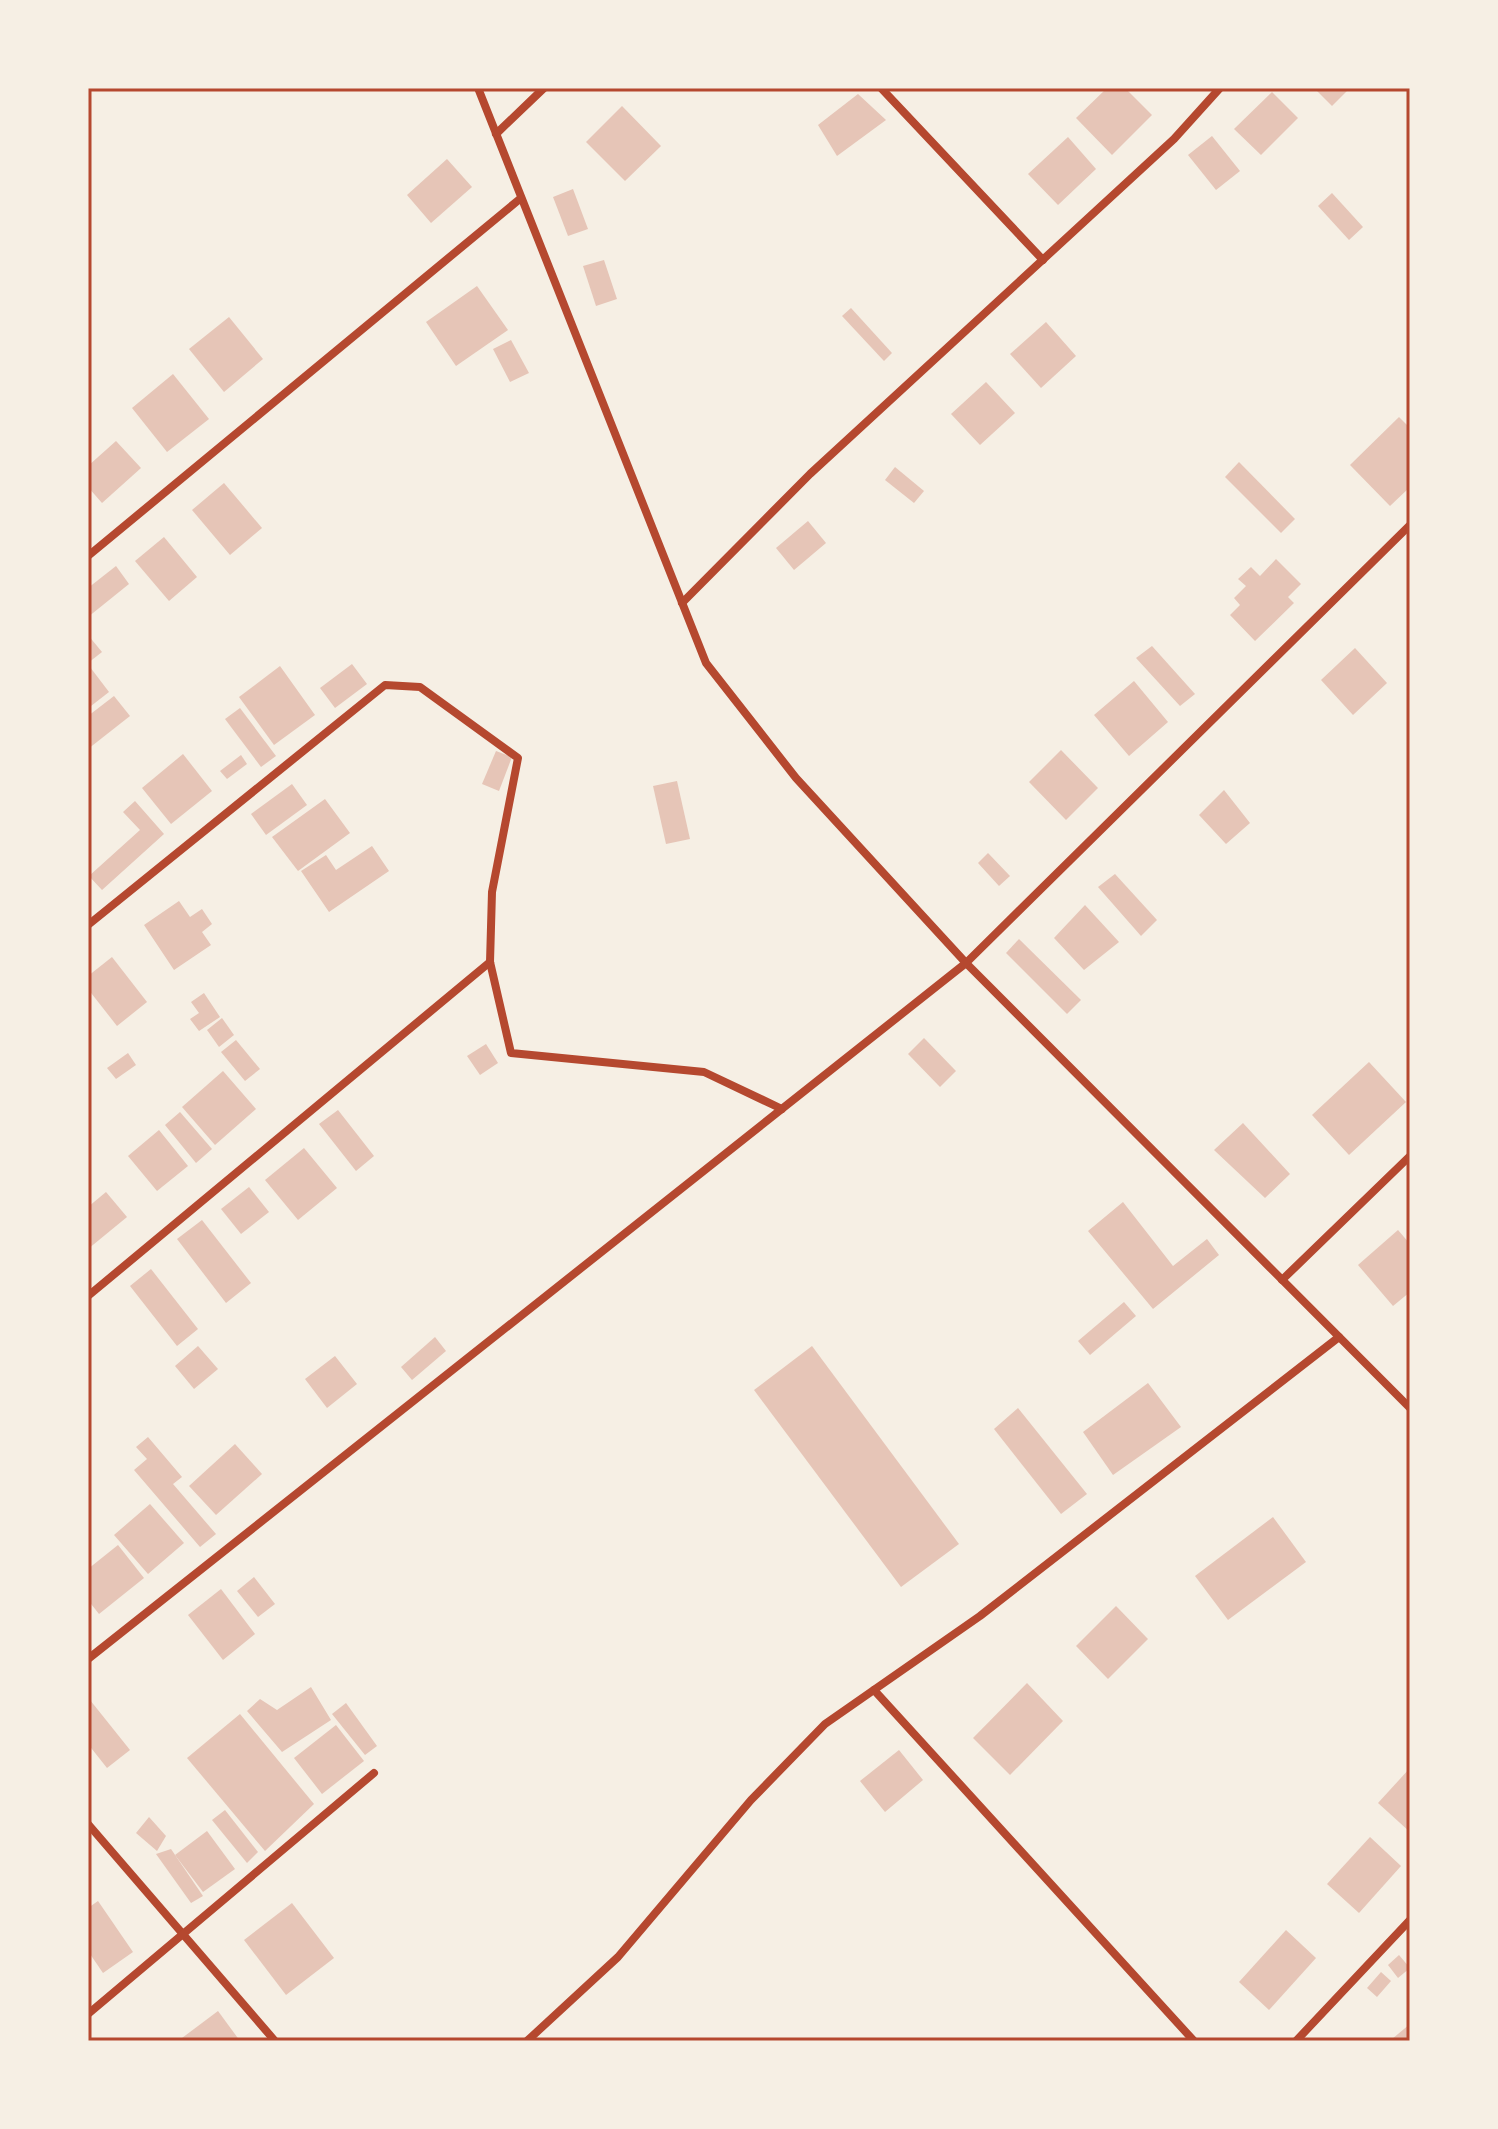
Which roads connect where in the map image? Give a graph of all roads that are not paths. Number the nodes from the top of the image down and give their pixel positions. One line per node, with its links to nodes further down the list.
1 (478, 88): 5 (street)
2 (544, 88): 5 (street)
3 (881, 88): 7 (street)
4 (1220, 88): 7 (street)
5 (496, 134): 6 (street)
6 (521, 198): 9 (street); 10 (street)
7 (1043, 260): 10 (street)
8 (1410, 525): 13 (street)
9 (88, 556)
10 (682, 603): 13 (street)
11 (88, 925): 12 (street)
12 (490, 962): 14 (street); 17 (street)
13 (966, 963): 14 (street); 16 (street)
14 (782, 1109): 20 (street)
15 (1410, 1156): 16 (street)
16 (1282, 1280): 18 (street)
17 (88, 1296)
18 (1339, 1337): 19 (street); 21 (street)
19 (1410, 1408)
20 (88, 1659)
21 (874, 1690): 28 (street); 29 (street)
22 (374, 1773): 25 (street)
23 (88, 1824): 25 (street)
24 (1410, 1920): 30 (street)
25 (182, 1934): 26 (street); 27 (street)
26 (88, 2014)
27 (275, 2041)
28 (527, 2041)
29 (1194, 2041)
30 (1296, 2041)

